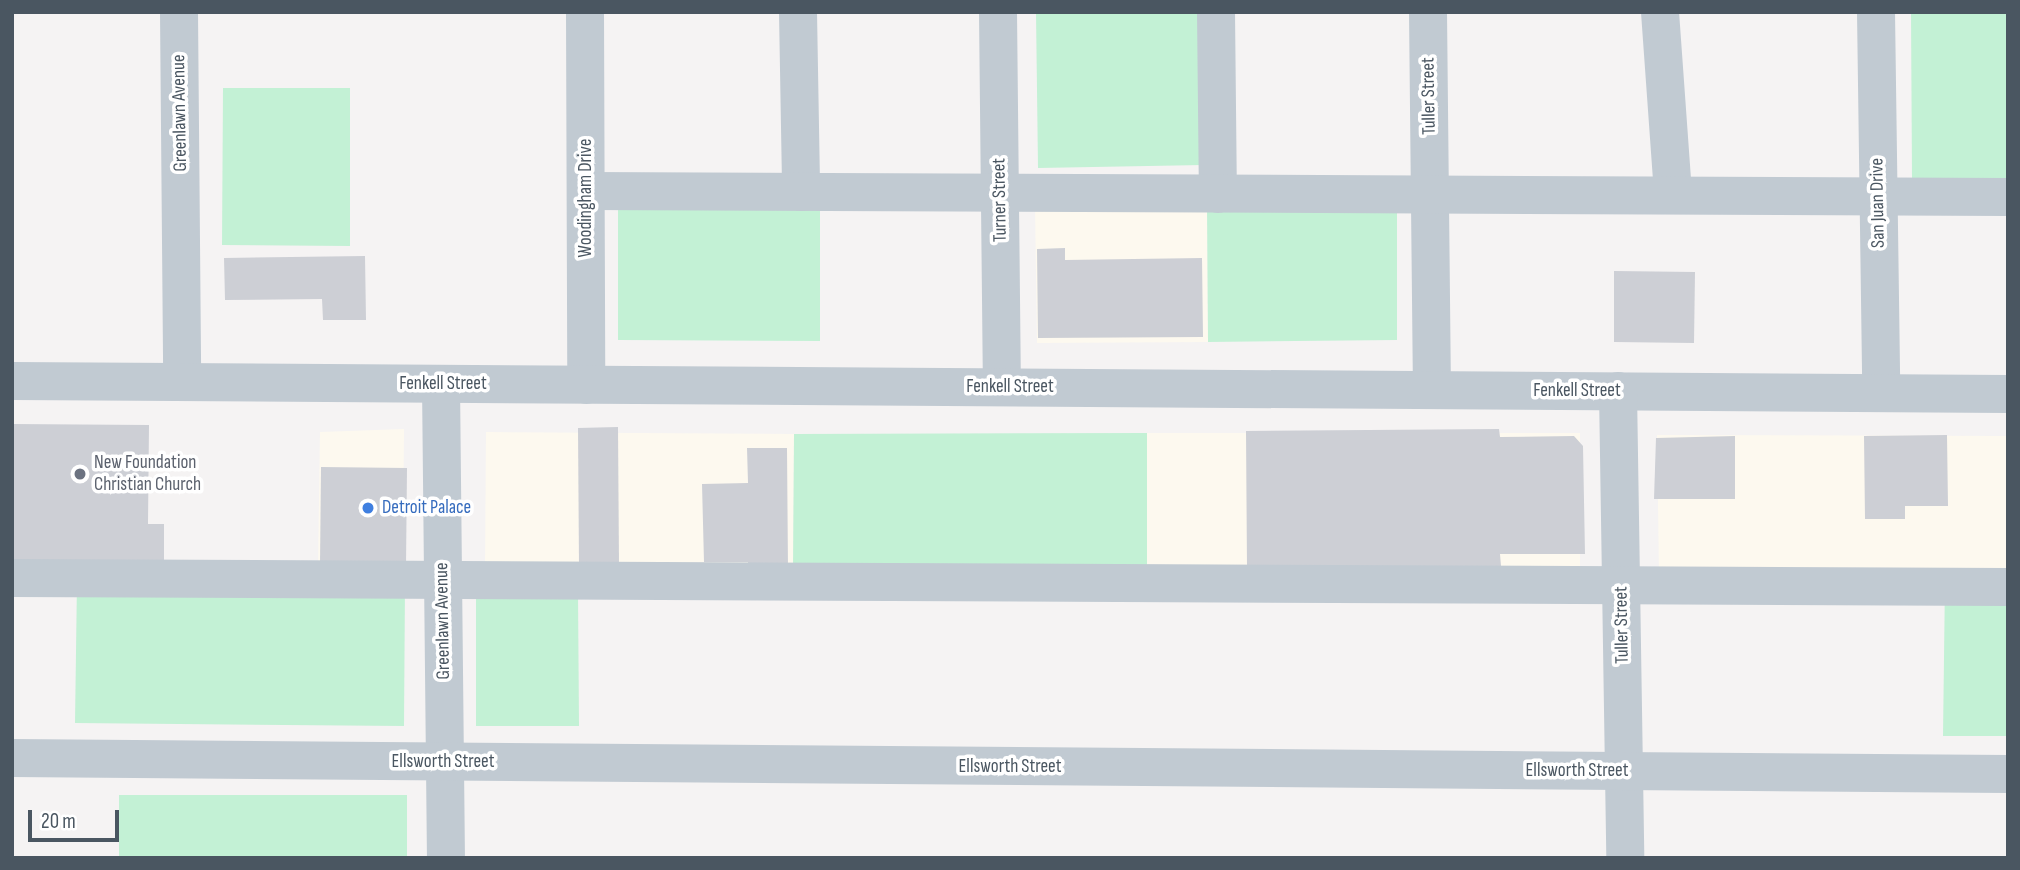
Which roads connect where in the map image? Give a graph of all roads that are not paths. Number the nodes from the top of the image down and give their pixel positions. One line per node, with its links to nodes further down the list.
1 (178, 12): 18 (street, Greenlawn Avenue)
2 (585, 12): 9 (street, Woodingham Drive)
3 (798, 12): 10 (street)
4 (998, 12): 11 (street, Turner Street)
5 (1216, 12): 12 (street)
6 (1428, 12): 13 (street, Tuller Street)
7 (1660, 12): 14 (street)
8 (1876, 12): 15 (street, San Juan Drive)
9 (587, 191): 10 (street); 20 (street, Woodingham Drive)
10 (801, 192): 11 (street)
11 (1000, 193): 12 (street); 21 (street, Turner Street)
12 (1218, 194): 13 (street)
13 (1430, 194): 14 (street); 22 (street, Tuller Street)
14 (1673, 195): 15 (street)
15 (1878, 196): 16 (street); 24 (street, San Juan Drive)
16 (2008, 197)
17 (12, 381): 18 (street, Fenkell Street)
18 (182, 382): 19 (street, Fenkell Street)
19 (441, 384): 20 (street, Fenkell Street); 27 (street, Greenlawn Avenue)
20 (586, 385): 21 (street, Fenkell Street)
21 (1002, 387): 22 (street, Fenkell Street)
22 (1432, 390): 23 (street, Fenkell Street)
23 (1618, 391): 24 (street, Fenkell Street); 28 (street, Tuller Street)
24 (1881, 393): 25 (street, Fenkell Street)
25 (2008, 394)
26 (12, 578): 27 (street)
27 (443, 582): 28 (street); 31 (street, Greenlawn Avenue)
28 (1621, 585): 29 (street); 32 (street, Tuller Street)
29 (2008, 587)
30 (12, 758): 31 (street, Ellsworth Street)
31 (445, 762): 32 (street, Ellsworth Street); 34 (street, Greenlawn Avenue)
32 (1624, 772): 33 (street, Ellsworth Street); 35 (street, Tuller Street)
33 (2008, 774)
34 (446, 858)
35 (1625, 858)

